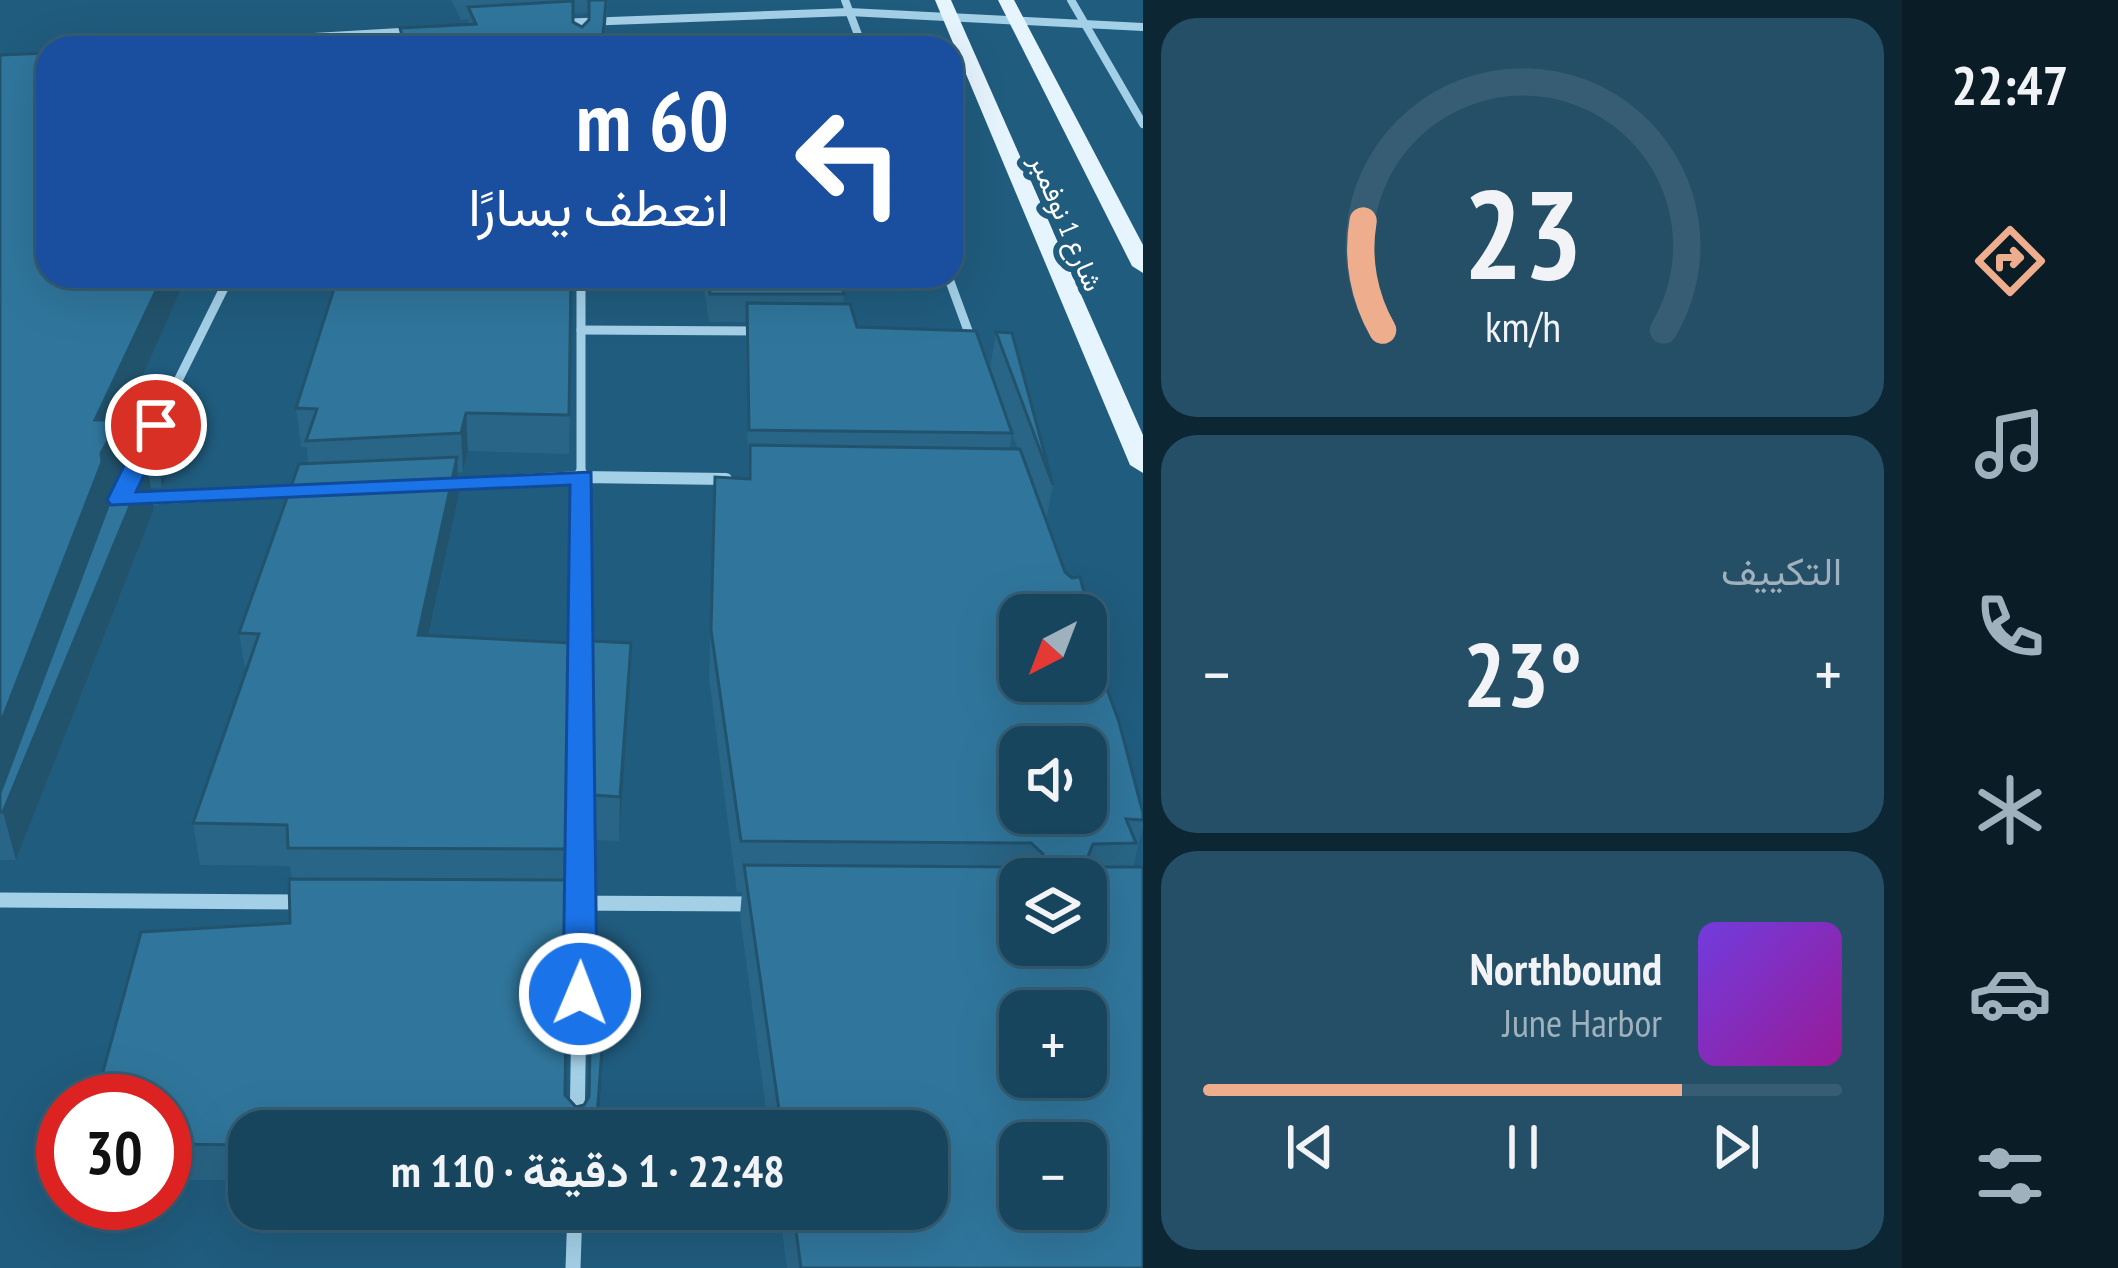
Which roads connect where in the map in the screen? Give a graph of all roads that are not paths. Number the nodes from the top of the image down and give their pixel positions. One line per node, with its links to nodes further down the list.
1 (845, 0): 5 (street)
2 (1006, 0): 7 (main road, شارع 1 نوفمبر)
3 (1071, 0): 9 (street)
4 (946, 8): 5 (street); 7 (street); 16 (main road, شارع 1 نوفمبر)
5 (849, 12): 6 (street); 15 (street)
6 (580, 21): 8 (street); 12 (street)
7 (1017, 23): 9 (street); 19 (main road, شارع 1 نوفمبر)
8 (534, 24)
9 (1085, 26): 10 (street); 18 (street)
10 (1143, 27)
11 (418, 31): 13 (street)
12 (580, 34)
13 (349, 35): 14 (street)
14 (332, 36)
15 (858, 36)
16 (958, 36)
17 (963, 47): 29 (main road, شارع 1 نوفمبر)
18 (1143, 124)
19 (1143, 266)
20 (224, 288): 28 (street)
21 (581, 288): 23 (street)
22 (952, 288): 26 (street)
23 (581, 330): 24 (street); 30 (street)
24 (764, 331)
25 (946, 332): 26 (street)
26 (969, 332): 27 (street)
27 (976, 352)
28 (149, 439)
29 (1143, 465)
30 (582, 477): 31 (street); 32 (street); 38 (street)
31 (744, 479)
32 (420, 485)
33 (304, 491): 34 (street)
34 (119, 500)
35 (0, 901): 36 (street)
36 (326, 902)
37 (536, 903): 38 (street)
38 (582, 903): 39 (street); 40 (street)
39 (766, 904)
40 (577, 1110)
41 (574, 1230): 42 (street)
42 (573, 1268)

